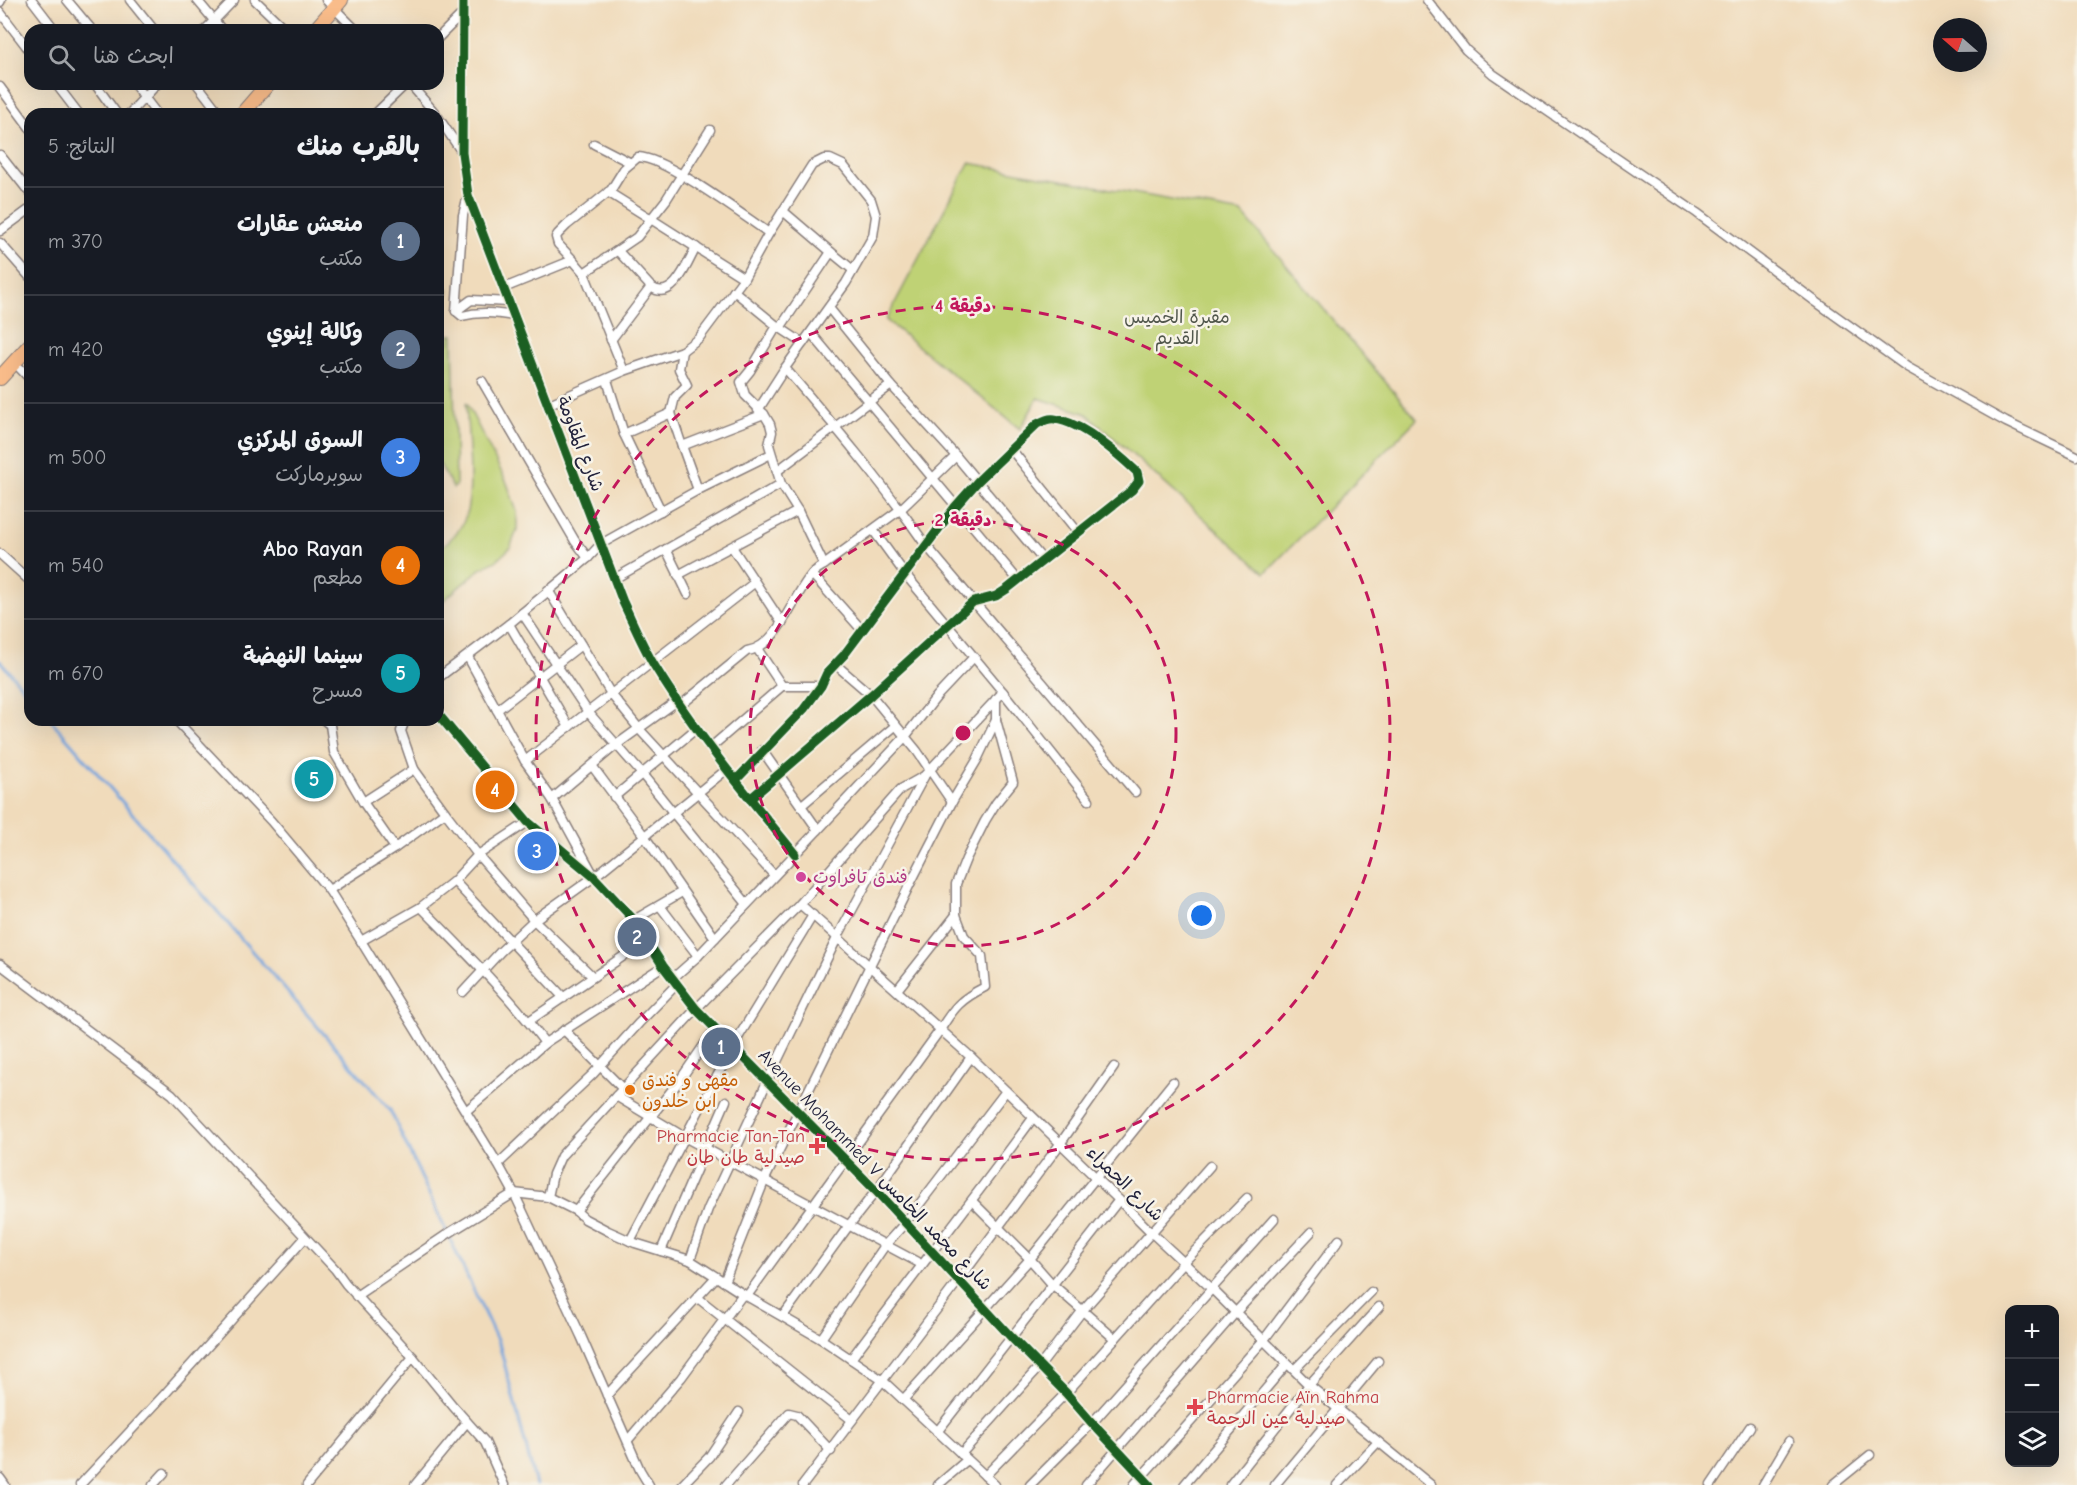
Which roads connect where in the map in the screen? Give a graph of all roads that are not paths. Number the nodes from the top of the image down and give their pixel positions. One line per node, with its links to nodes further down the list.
1 (32, 0): 13 (street)
2 (67, 0): 14 (street)
3 (130, 0): 15 (street)
4 (197, 0): 12 (street)
5 (234, 0): 12 (street)
6 (255, 0): 18 (street)
7 (463, 0): 11 (street, شارع المقاومة)
8 (1429, 1): 97 (street)
9 (334, 3): 19 (main road); 20 (street)
10 (0, 12): 22 (street)
11 (463, 13): 21 (street); 45 (street, شارع المقاومة)
12 (213, 20): 16 (street); 17 (street)
13 (50, 24)
14 (87, 24)
15 (149, 24)
16 (210, 24)
17 (217, 24)
18 (280, 24)
19 (319, 24)
20 (351, 24)
21 (444, 32)
22 (24, 43)
23 (0, 87): 41 (street)
24 (61, 90): 33 (street)
25 (99, 90): 34 (street)
26 (139, 90): 32 (street)
27 (152, 90): 32 (street)
28 (202, 90): 37 (street)
29 (262, 90): 38 (main road)
30 (401, 90): 39 (street)
31 (413, 90): 40 (street)
32 (145, 98): 35 (street); 36 (street)
33 (74, 108)
34 (113, 108)
35 (135, 108)
36 (152, 108)
37 (215, 108)
38 (247, 108)
39 (382, 108)
40 (430, 108)
41 (24, 120)
42 (444, 126): 45 (street)
43 (710, 130): 48 (street)
44 (594, 144): 47 (street)
45 (462, 153): 51 (street, شارع المقاومة)
46 (0, 155): 49 (street)
47 (631, 163): 48 (street); 50 (street)
48 (682, 175): 54 (street); 56 (street)
49 (24, 185)
50 (608, 192): 54 (street); 61 (street)
51 (468, 195): 67 (street, شارع المقاومة); 71 (street)
52 (783, 211): 56 (street); 60 (street); 63 (street)
53 (24, 213): 55 (street)
54 (651, 219): 58 (street); 59 (street)
55 (0, 231)
56 (769, 232): 65 (street)
57 (0, 243): 62 (street)
58 (696, 247): 65 (street); 66 (street)
59 (618, 251): 64 (street); 66 (street)
60 (831, 252): 63 (street); 73 (street)
61 (573, 260): 64 (street); 67 (street)
62 (24, 270)
63 (854, 270): 70 (street)
64 (584, 273): 75 (street)
65 (744, 278): 68 (street)
66 (651, 287): 75 (street)
67 (504, 288): 69 (street, شارع المقاومة)
68 (734, 291): 73 (street); 78 (street)
69 (509, 302): 71 (street); 72 (street, شارع المقاومة)
70 (829, 308): 74 (street); 86 (street)
71 (456, 311): 72 (street)
72 (514, 316): 88 (street, شارع المقاومة)
73 (778, 327): 76 (street); 89 (street)
74 (811, 333): 76 (street); 87 (street)
75 (611, 340): 81 (street)
76 (803, 343): 80 (street)
77 (24, 351): 79 (main road)
78 (682, 351): 81 (street); 90 (street)
79 (14, 362): 82 (street); 83 (main road)
80 (785, 368): 89 (street); 91 (street)
81 (624, 371): 84 (street)
82 (24, 373)
83 (0, 378)
84 (607, 380): 88 (street); 92 (street)
85 (482, 381): 114 (street)
86 (891, 386): 87 (street); 96 (street)
87 (868, 402): 91 (street); 99 (street)
88 (548, 405): 109 (street, شارع المقاومة)
89 (761, 412): 93 (street); 95 (street)
90 (671, 413): 92 (street); 93 (street)
91 (837, 428): 98 (street); 104 (street)
92 (624, 434): 105 (street)
93 (682, 446): 102 (street)
94 (1011, 449): 100 (street); 108 (street); 108 (street)
95 (771, 454): 98 (street); 102 (street)
96 (956, 456): 99 (street); 100 (street)
97 (2077, 456)
98 (777, 471): 101 (street)
99 (932, 480): 103 (street); 104 (street)
100 (978, 481): 103 (street); 115 (street)
101 (781, 484): 106 (street); 112 (street)
102 (698, 490): 105 (street)
103 (955, 507): 110 (street); 122 (street)
104 (901, 509): 107 (street); 110 (street)
105 (661, 511): 109 (street)
106 (798, 511): 111 (street); 116 (street)
107 (873, 530): 116 (street); 118 (street)
108 (1077, 531): 115 (street)
109 (601, 544): 114 (street); 121 (street, شارع المقاومة)
110 (925, 544): 118 (street); 126 (street)
111 (732, 547): 119 (street); 123 (street)
112 (666, 549): 119 (street); 121 (street)
113 (0, 554): 120 (street)
114 (588, 558): 124 (street)
115 (1043, 560): 122 (street)
116 (824, 565): 117 (street)
117 (812, 574): 128 (street); 131 (street)
118 (905, 574): 130 (street); 131 (street)
119 (678, 575): 125 (street)
120 (24, 576)
121 (615, 579): 136 (street, شارع المقاومة)
122 (1018, 580): 126 (street)
123 (754, 583): 128 (street); 136 (street)
124 (548, 590): 127 (street); 132 (street)
125 (688, 594)
126 (973, 602): 130 (street); 173 (street)
127 (522, 613): 129 (street); 138 (street)
128 (782, 623): 133 (street)
129 (509, 624): 134 (street); 140 (street)
130 (949, 625): 135 (street); 145 (street)
131 (862, 630): 137 (street)
132 (581, 645): 138 (street); 144 (street)
133 (758, 650): 141 (street); 147 (street)
134 (468, 657): 139 (street); 148 (street)
135 (973, 658): 143 (street); 159 (street)
136 (652, 662): 144 (street); 147 (street, شارع المقاومة)
137 (835, 664): 142 (street); 145 (street)
138 (556, 665): 140 (street); 149 (street)
139 (444, 674)
140 (539, 678): 148 (street); 156 (street)
141 (782, 686): 142 (street); 161 (street)
142 (821, 686): 162 (street)
143 (1003, 692): 146 (street); 177 (street)
144 (611, 694): 149 (street); 158 (street)
145 (871, 695): 155 (street); 170 (street)
146 (996, 699): 150 (street); 168 (street)
147 (679, 703): 157 (street, شارع المقاومة); 158 (street)
148 (497, 710): 164 (street)
149 (588, 712): 156 (street); 160 (street)
150 (996, 720): 179 (street); 199 (street)
151 (444, 721): 183 (street, Avenue Mohammed V شارع محمد الخامس)
152 (182, 726): 192 (street)
153 (331, 726): 178 (street)
154 (403, 726): 166 (street)
155 (895, 726): 159 (street); 180 (street)
156 (569, 727): 164 (street)
157 (697, 728): 161 (street, شارع المقاومة); 163 (street)
158 (640, 730): 160 (street); 163 (street)
159 (904, 738): 168 (street); 184 (street)
160 (616, 746): 165 (street); 169 (street)
161 (710, 748): 167 (street, شارع المقاومة)
162 (762, 750): 170 (street); 171 (street)
163 (664, 755): 169 (street); 172 (street)
164 (525, 761): 175 (street)
165 (592, 767): 174 (street); 175 (street)
166 (414, 769): 178 (street); 181 (street)
167 (726, 770): 171 (street, شارع المقاومة); 172 (street)
168 (927, 773): 179 (street); 195 (street); 203 (street)
169 (642, 774): 174 (street); 182 (street)
170 (780, 774): 176 (street); 180 (street)
171 (736, 780): 176 (street, شارع المقاومة)
172 (699, 792): 182 (street); 189 (street)
173 (1135, 792)
174 (614, 797): 185 (street)
175 (552, 799): 190 (street)
176 (750, 799): 187 (street, شارع المقاومة)
177 (1089, 800)
178 (363, 802): 186 (street)
179 (952, 802): 210 (street)
180 (802, 805): 184 (street)
181 (445, 812): 186 (street); 188 (street)
182 (673, 813): 185 (street); 194 (street)
183 (528, 822): 188 (street); 190 (street, Avenue Mohammed V شارع محمد الخامس)
184 (818, 830): 187 (street)
185 (645, 837): 190 (street); 193 (street)
186 (394, 848): 192 (street)
187 (795, 854): 189 (street)
188 (478, 855): 191 (street); 200 (street)
189 (774, 875): 194 (street)
190 (594, 877): 200 (street); 201 (street, Avenue Mohammed V شارع محمد الخامس)
191 (454, 881): 197 (street); 206 (street)
192 (329, 890): 205 (street)
193 (682, 892): 196 (street); 202 (street)
194 (747, 904): 202 (street)
195 (800, 904): 198 (street, شارع الحمراء); 217 (street)
196 (660, 906): 201 (street); 207 (street)
197 (421, 907): 205 (street); 211 (street)
198 (813, 915): 203 (street, شارع الحمراء); 223 (street)
199 (956, 915): 214 (street); 221 (street)
200 (534, 920): 206 (street); 212 (street)
201 (634, 920): 204 (street, Avenue Mohammed V شارع محمد الخامس)
202 (715, 938): 207 (street)
203 (837, 938): 210 (street, شارع الحمراء); 227 (street)
204 (647, 940): 209 (street, Avenue Mohammed V شارع محمد الخامس); 212 (street)
205 (361, 941): 232 (street)
206 (512, 942): 211 (street); 216 (street)
207 (698, 956): 213 (street)
208 (0, 964): 259 (street)
209 (663, 966): 213 (street, Avenue Mohammed V شارع محمد الخامس); 220 (street)
210 (870, 967): 214 (street, شارع الحمراء); 233 (street)
211 (483, 971): 215 (street); 218 (street)
212 (592, 977): 216 (street)
213 (675, 981): 217 (street, Avenue Mohammed V شارع محمد الخامس); 225 (street)
214 (897, 990): 221 (street, شارع الحمراء)
215 (463, 992)
216 (564, 998): 218 (street)
217 (696, 1009): 219 (street, Avenue Mohammed V شارع محمد الخامس); 230 (street)
218 (529, 1021): 222 (street)
219 (715, 1029): 223 (street, Avenue Mohammed V شارع محمد الخامس); 234 (street)
220 (564, 1030): 222 (street); 225 (street)
221 (940, 1030): 224 (street, شارع الحمراء); 240 (street)
222 (545, 1043): 232 (street)
223 (733, 1046): 227 (street, Avenue Mohammed V شارع محمد الخامس); 236 (street)
224 (971, 1058): 229 (street, شارع الحمراء); 245 (street)
225 (600, 1067): 230 (street); 241 (street)
226 (1114, 1067): 237 (street)
227 (767, 1082): 233 (street, Avenue Mohammed V شارع محمد الخامس); 239 (street)
228 (1173, 1082): 244 (street)
229 (1006, 1091): 235 (street, شارع الحمراء); 254 (street)
230 (619, 1093): 234 (street); 247 (street)
231 (726, 1101): 238 (street)
232 (466, 1111): 241 (street)
233 (798, 1112): 240 (street, Avenue Mohammed V شارع محمد الخامس); 243 (street)
234 (650, 1116): 236 (street); 252 (street)
235 (1033, 1118): 237 (street, شارع الحمراء); 250 (street)
236 (686, 1138): 238 (street); 261 (street)
237 (1060, 1144): 244 (street, شارع الحمراء); 256 (street)
238 (706, 1148): 239 (street); 263 (street)
239 (730, 1161): 243 (street); 266 (street)
240 (845, 1161): 245 (street, Avenue Mohammed V شارع محمد الخامس); 251 (street)
241 (498, 1164): 246 (street)
242 (1210, 1167): 258 (street)
243 (765, 1179): 251 (street); 269 (street)
244 (1096, 1179): 249 (street, شارع الحمراء); 265 (street)
245 (876, 1191): 254 (street, Avenue Mohammed V شارع محمد الخامس); 255 (street)
246 (514, 1193): 247 (street); 275 (street); 296 (street)
247 (548, 1197): 252 (street)
248 (1247, 1198): 267 (street)
249 (1119, 1200): 258 (street, شارع الحمراء); 271 (street)
250 (972, 1201): 256 (street); 264 (street)
251 (813, 1205): 255 (street); 274 (street)
252 (576, 1211): 261 (street)
253 (1275, 1219): 272 (street)
254 (905, 1223): 262 (street); 264 (street, Avenue Mohammed V شارع محمد الخامس)
255 (850, 1224): 262 (street); 281 (street)
256 (998, 1226): 265 (street); 270 (street)
257 (1311, 1232): 280 (street)
258 (1152, 1233): 267 (street, شارع الحمراء); 279 (street)
259 (305, 1238): 275 (street); 317 (street)
260 (1339, 1239): 286 (street)
261 (630, 1240): 263 (street)
262 (886, 1244): 268 (street); 284 (street)
263 (661, 1251): 266 (street)
264 (932, 1252): 268 (street); 270 (street, Avenue Mohammed V شارع محمد الخامس)
265 (1030, 1258): 271 (street); 278 (street)
266 (690, 1260): 269 (street)
267 (1184, 1262): 272 (street, شارع الحمراء); 285 (street)
268 (921, 1263): 288 (street)
269 (720, 1280): 274 (street); 276 (street)
270 (959, 1280): 278 (street, Avenue Mohammed V شارع محمد الخامس); 293 (street)
271 (1052, 1284): 279 (street); 283 (street)
272 (1211, 1288): 280 (street, شارع الحمراء); 302 (street)
273 (1371, 1292): 292 (street)
274 (745, 1295): 281 (street); 282 (street)
275 (356, 1296): 287 (street)
276 (698, 1298): 282 (street); 296 (street)
277 (1379, 1307): 294 (street)
278 (986, 1310): 283 (street, Avenue Mohammed V شارع محمد الخامس); 297 (street)
279 (1083, 1310): 285 (street); 291 (street)
280 (1236, 1312): 286 (street, شارع الحمراء); 308 (street)
281 (783, 1316): 284 (street)
282 (726, 1320): 300 (street); 305 (street)
283 (1012, 1338): 291 (street, Avenue Mohammed V شارع محمد الخامس); 304 (street)
284 (821, 1339): 288 (street)
285 (1115, 1339): 295 (street)
286 (1263, 1341): 290 (street, شارع الحمراء); 314 (street)
287 (413, 1357): 301 (street); 319 (street)
288 (852, 1359): 293 (street)
289 (1378, 1361): 298 (street)
290 (1287, 1364): 292 (street, شارع الحمراء); 332 (street)
291 (1040, 1366): 295 (street, Avenue Mohammed V شارع محمد الخامس); 311 (street)
292 (1294, 1370): 294 (street, شارع الحمراء)
293 (882, 1380): 297 (street); 300 (street)
294 (1309, 1385): 298 (street, شارع الحمراء); 333 (street)
295 (1066, 1393): 302 (street, Avenue Mohammed V شارع محمد الخامس); 313 (street)
296 (608, 1395): 305 (street)
297 (903, 1400): 304 (street)
298 (1337, 1409): 307 (street, شارع الحمراء); 334 (street)
299 (739, 1412): 323 (street)
300 (852, 1420): 309 (street)
301 (467, 1422): 320 (street); 321 (street)
302 (1092, 1423): 308 (street, Avenue Mohammed V شارع محمد الخامس); 328 (street)
303 (1750, 1427): 337 (street)
304 (937, 1432): 311 (street)
305 (628, 1440): 322 (street)
306 (1789, 1440): 338 (street)
307 (1377, 1442): 335 (street); 336 (street, شارع الحمراء)
308 (1117, 1449): 314 (street, Avenue Mohammed V شارع محمد الخامس); 329 (street)
309 (831, 1450): 324 (street); 325 (street)
310 (1870, 1455): 339 (street)
311 (964, 1457): 313 (street); 326 (street)
312 (164, 1473): 318 (street)
313 (985, 1476): 327 (street)
314 (1142, 1476): 330 (street); 331 (street, Avenue Mohammed V شارع محمد الخامس)
315 (0, 1478): 316 (street)
316 (5, 1485)
317 (80, 1485)
318 (153, 1485)
319 (307, 1485)
320 (415, 1485)
321 (504, 1485)
322 (649, 1485)
323 (682, 1485)
324 (726, 1485)
325 (803, 1485)
326 (938, 1485)
327 (995, 1485)
328 (1030, 1485)
329 (1086, 1485)
330 (1134, 1485)
331 (1150, 1485)
332 (1184, 1485)
333 (1230, 1485)
334 (1275, 1485)
335 (1337, 1485)
336 (1432, 1485)
337 (1711, 1485)
338 (1763, 1485)
339 (1833, 1485)

